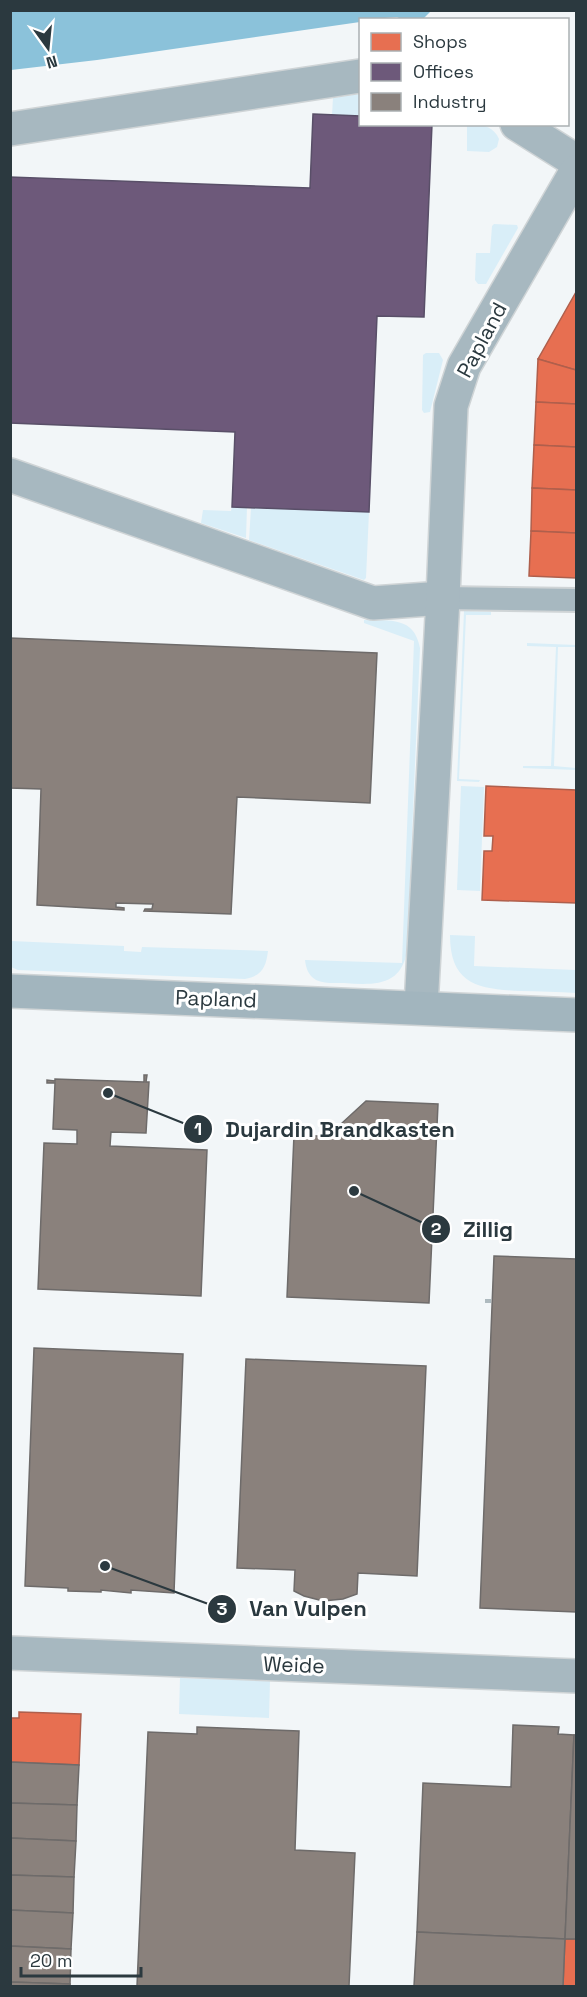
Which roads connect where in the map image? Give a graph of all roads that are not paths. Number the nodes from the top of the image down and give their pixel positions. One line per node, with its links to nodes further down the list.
1 (359, 76): 3 (street)
2 (521, 126): 4 (street)
3 (10, 129)
4 (576, 161)
5 (576, 172): 7 (street, Papland)
6 (10, 475): 7 (street)
7 (443, 598): 8 (lane); 10 (street, Papland)
8 (576, 600)
9 (10, 991): 10 (street, Papland)
10 (421, 1007): 11 (street, Papland)
11 (576, 1015)
12 (10, 1653): 13 (street, Weide)
13 (576, 1676)

